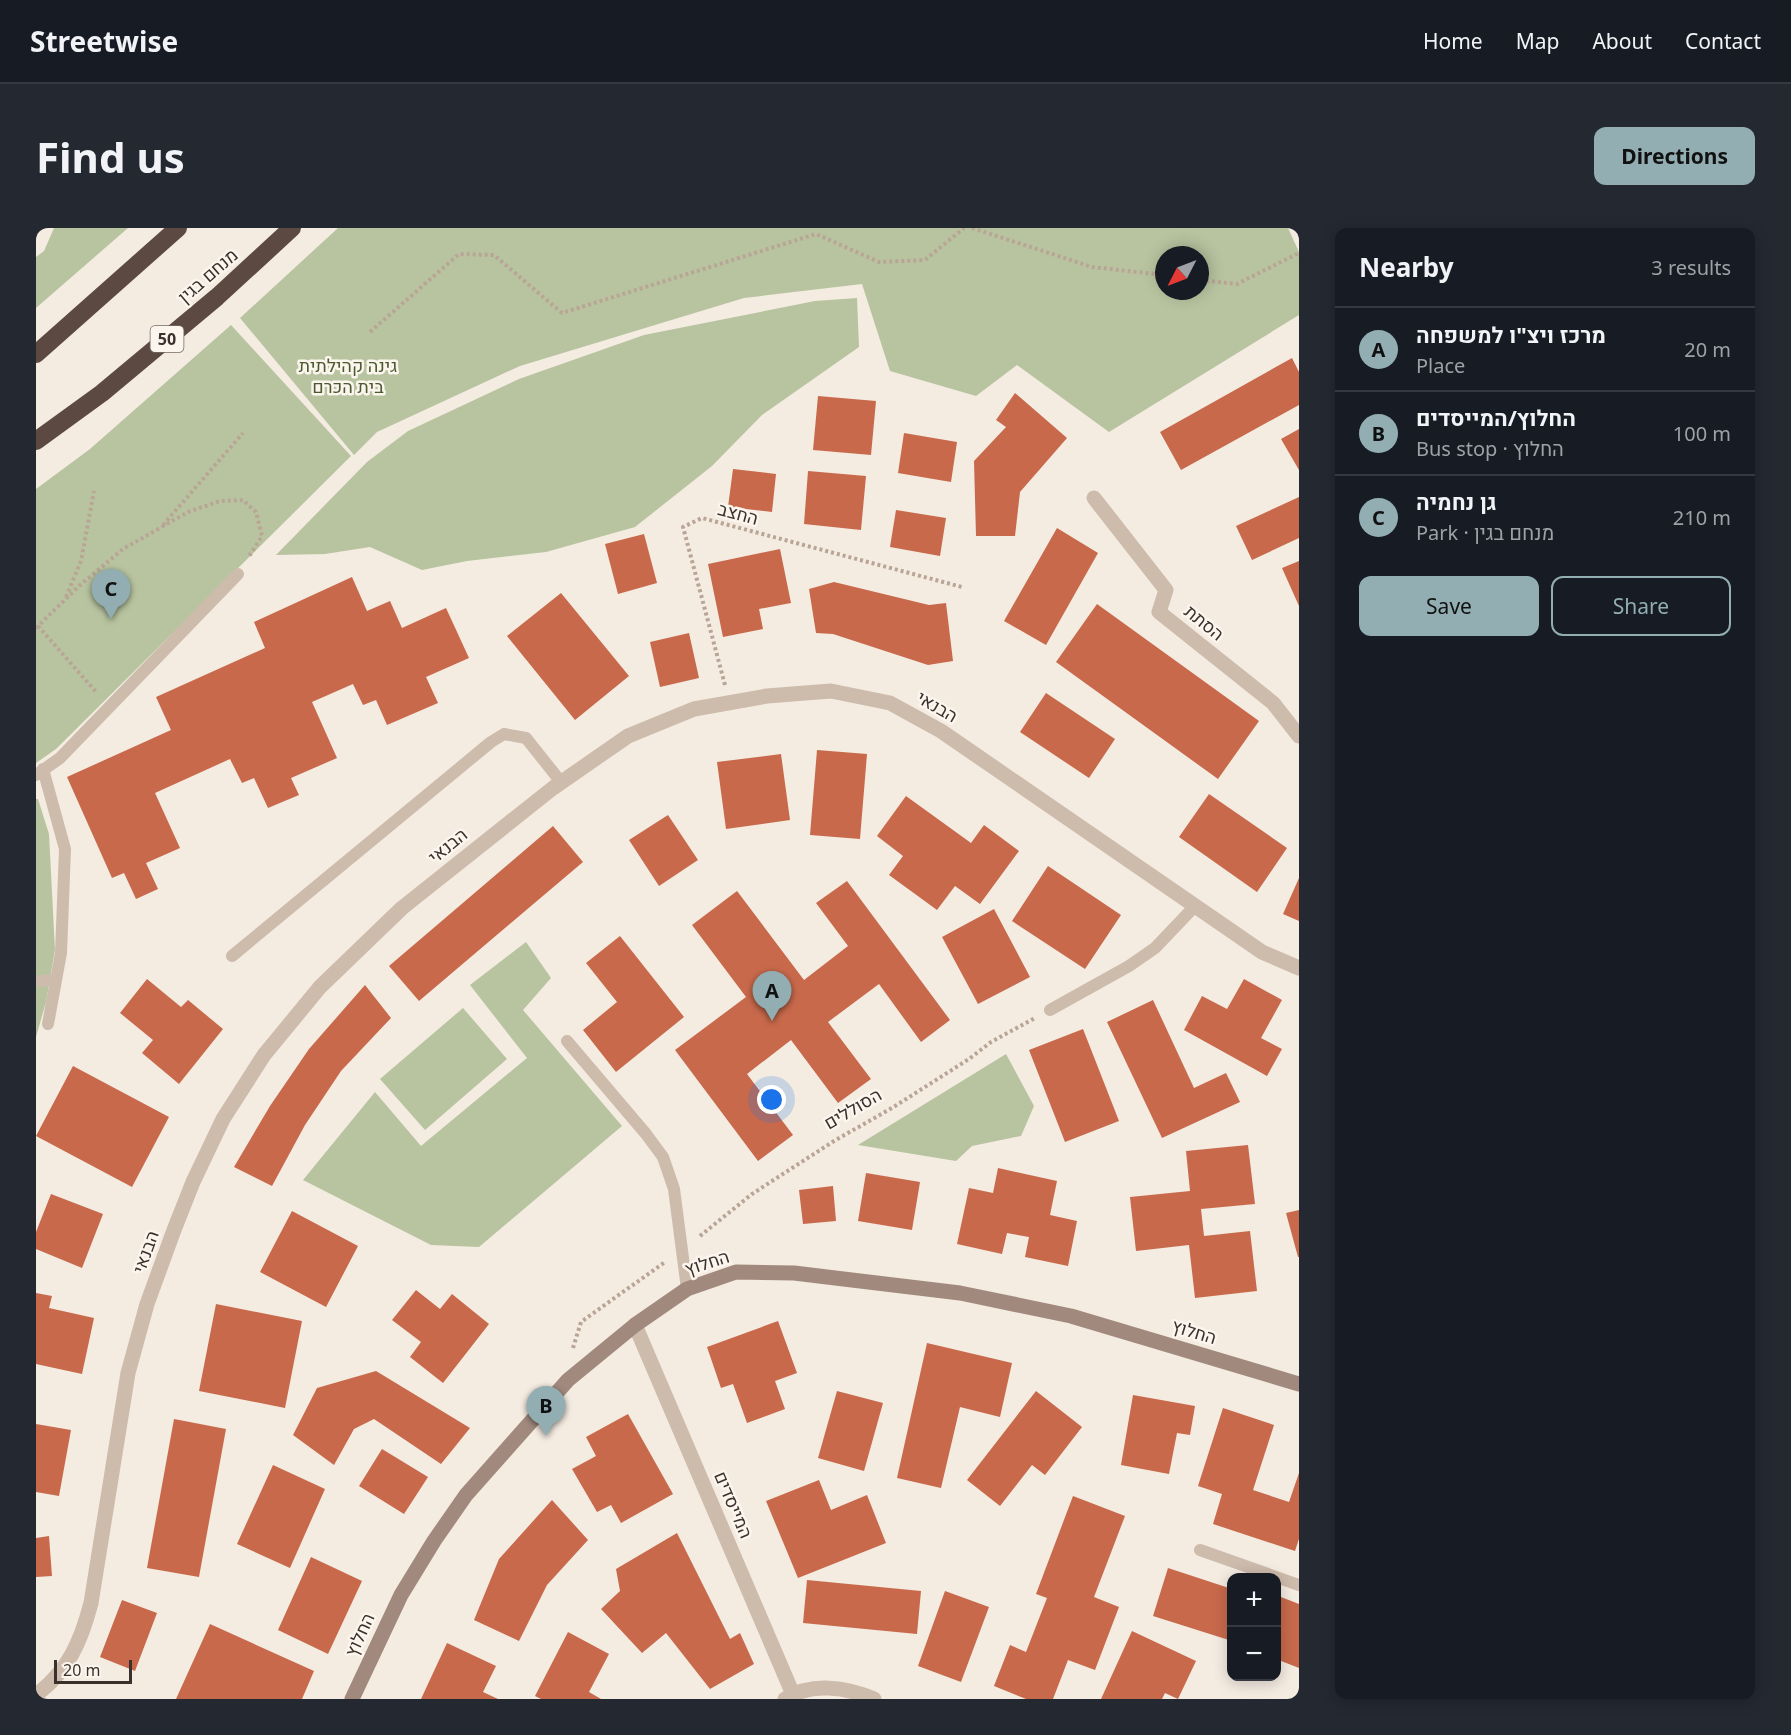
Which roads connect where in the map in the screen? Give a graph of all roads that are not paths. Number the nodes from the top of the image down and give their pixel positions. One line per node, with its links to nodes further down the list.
1 (178, 228): 3 (highway)
2 (292, 228): 4 (highway, מנחם בגין / 50)
3 (36, 354)
4 (36, 441)
5 (1094, 498): 7 (street, הסתת)
6 (238, 574): 8 (lane)
7 (1299, 736)
8 (40, 772): 13 (lane)
9 (561, 782): 10 (street, הבנאי); 11 (lane); 23 (street, הבנאי)
10 (1195, 906): 12 (street, הבנאי); 15 (lane)
11 (232, 956)
12 (1299, 968)
13 (56, 980): 14 (lane); 16 (lane)
14 (36, 981)
15 (1050, 1010)
16 (48, 1024)
17 (567, 1041): 18 (lane)
18 (687, 1289): 19 (street, החלוץ); 20 (street, החלוץ)
19 (635, 1326): 24 (street, המייסדים); 25 (street, החלוץ)
20 (1299, 1384)
21 (1200, 1550): 22 (lane)
22 (1299, 1585)
23 (36, 1695)
24 (791, 1697): 26 (street)
25 (352, 1699)
26 (874, 1699)

